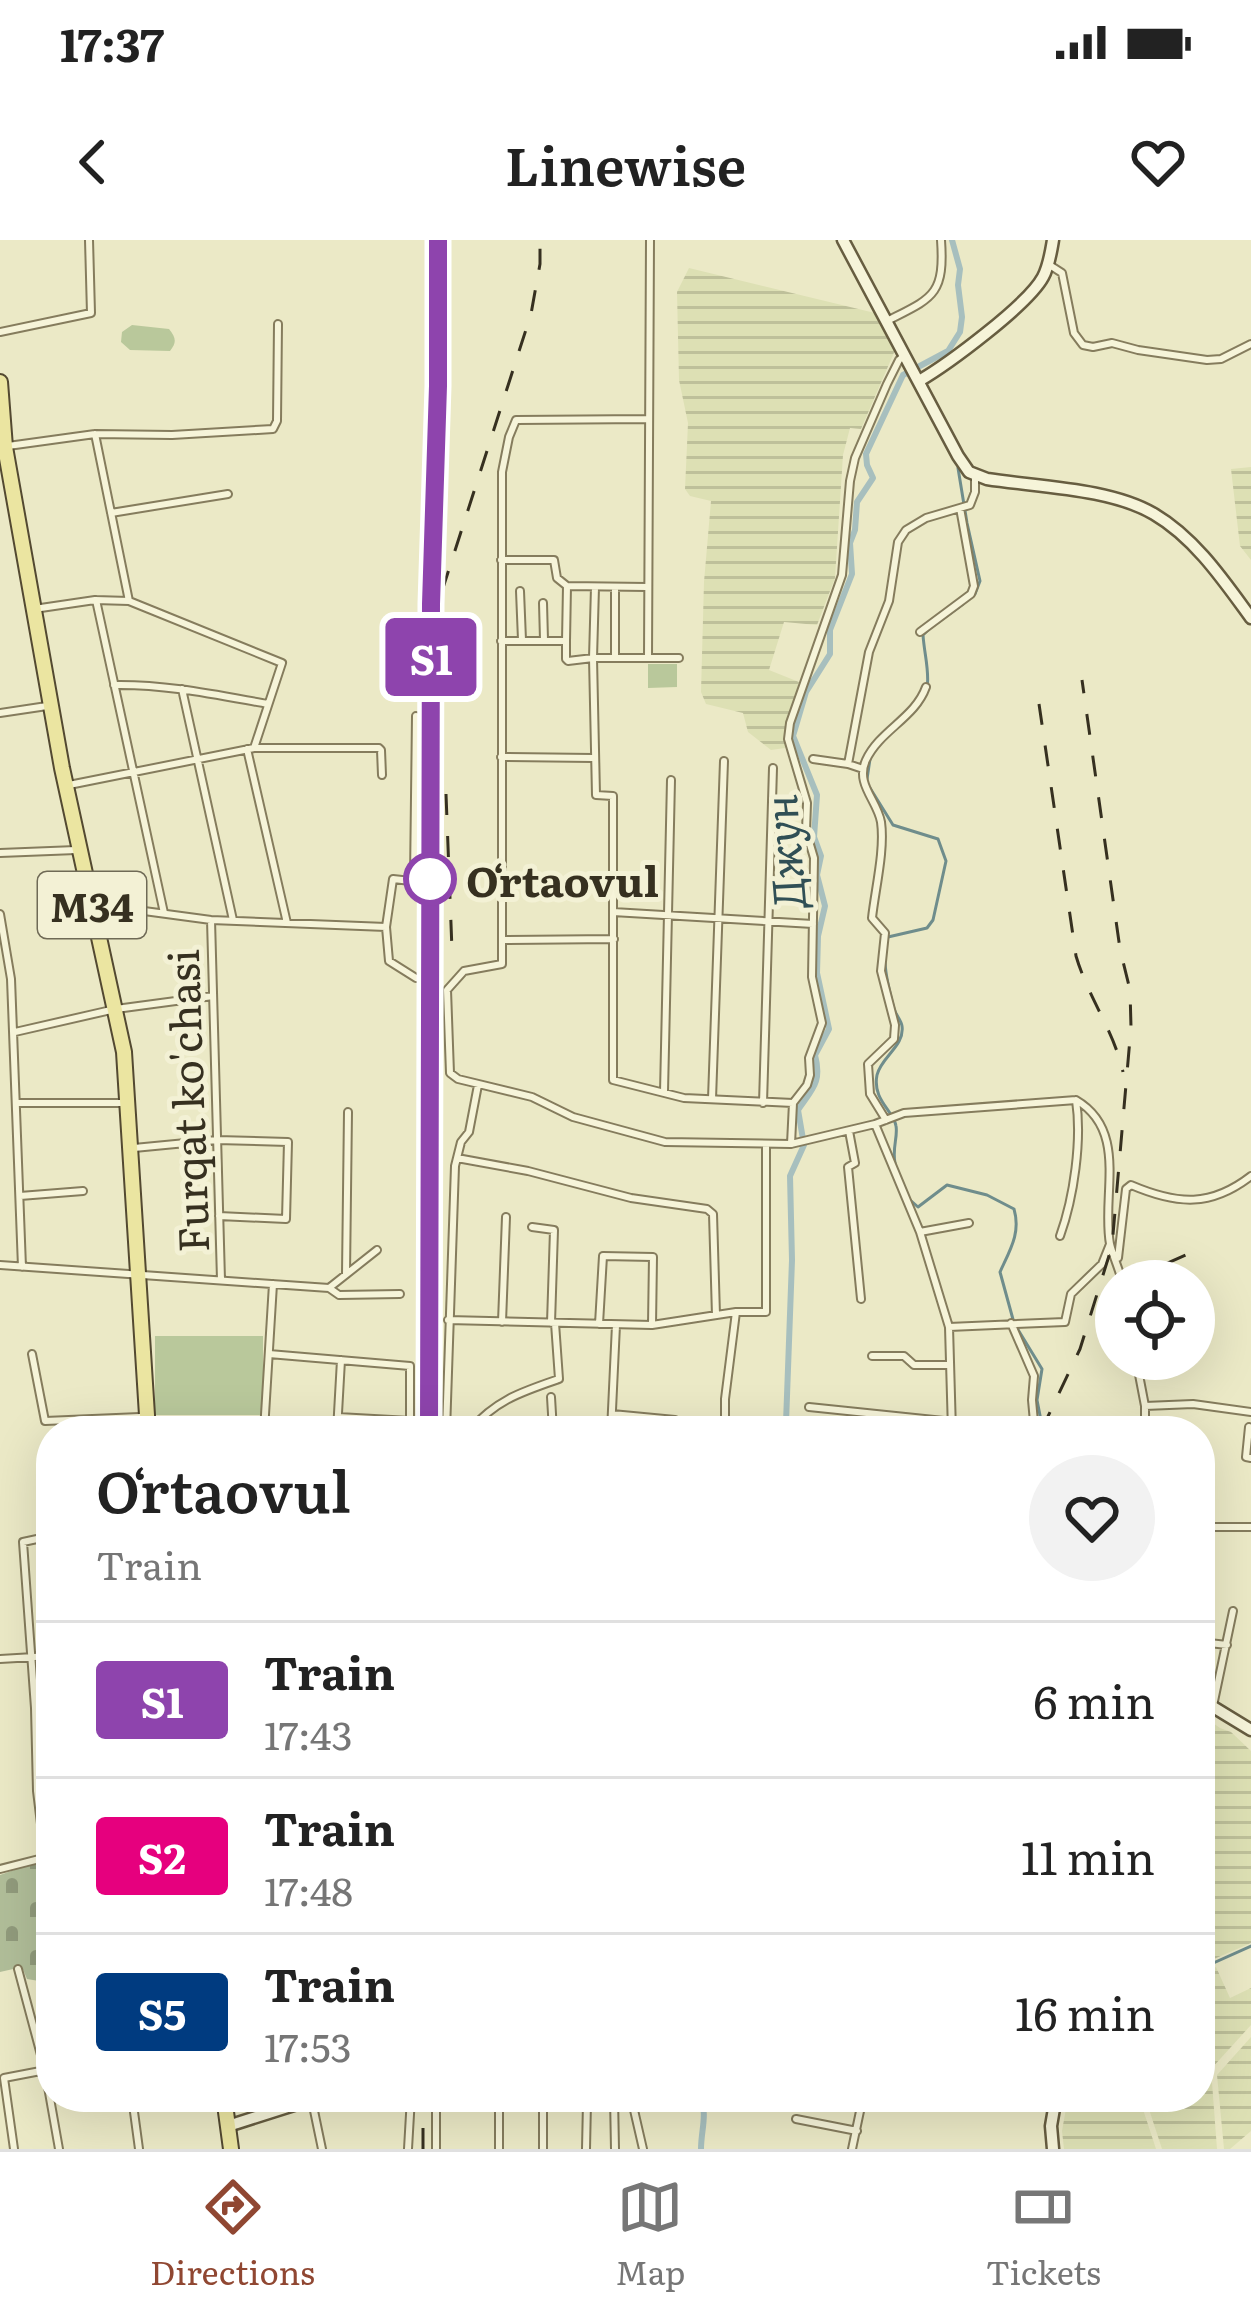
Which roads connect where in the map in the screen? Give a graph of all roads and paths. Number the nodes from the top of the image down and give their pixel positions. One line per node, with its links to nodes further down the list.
1 (89, 240): 9 (street)
2 (650, 240): 13 (street)
3 (843, 240): 7 (main road)
4 (941, 240): 7 (street)
5 (1053, 240): 6 (main road)
6 (1048, 264): 10 (street); 11 (main road)
7 (887, 321): 11 (main road)
8 (278, 324): 14 (street)
9 (0, 332)
10 (1251, 344)
11 (911, 368): 16 (main road); 72 (street)
12 (0, 382): 15 (main road, M34)
13 (648, 419): 20 (street); 23 (street)
14 (95, 434): 15 (street); 19 (street)
15 (2, 442): 29 (main road, M34); 44 (main road, M34)
16 (975, 476): 18 (street); 30 (main road)
17 (228, 494): 19 (street)
18 (963, 508): 31 (street); 53 (street)
19 (111, 513): 27 (street)
20 (501, 560): 21 (street); 34 (street)
21 (567, 586): 22 (street); 35 (street)
22 (595, 587): 24 (street); 36 (street)
23 (647, 587): 24 (street); 38 (street)
24 (615, 588): 37 (street)
25 (520, 591): 32 (street)
26 (95, 599): 27 (street); 29 (street); 40 (street)
27 (129, 601): 43 (street)
28 (543, 603): 33 (street)
29 (34, 609): 59 (main road, M34)
30 (1251, 618)
31 (920, 632)
32 (522, 640): 33 (street); 34 (street)
33 (544, 640): 35 (street)
34 (501, 641): 48 (street)
35 (566, 641): 36 (street)
36 (592, 658): 37 (street); 49 (street)
37 (615, 658): 38 (street)
38 (648, 658): 39 (street)
39 (679, 658)
40 (114, 685): 42 (street); 56 (street)
41 (926, 687): 55 (street)
42 (182, 689): 43 (street); 50 (street)
43 (268, 704): 47 (street)
44 (46, 706): 45 (street); 60 (main road, M34)
45 (0, 713)
46 (416, 716): 73 (street)
47 (250, 748): 50 (street); 57 (street); 71 (street)
48 (501, 757): 49 (street); 75 (street)
49 (593, 758): 63 (street)
50 (198, 759): 56 (street); 69 (street)
51 (813, 760): 53 (street)
52 (724, 761): 67 (street)
53 (848, 764): 55 (street)
54 (773, 768): 70 (street)
55 (863, 769): 89 (street)
56 (133, 772): 59 (street); 64 (street)
57 (382, 775)
58 (671, 780): 66 (street)
59 (65, 785): 62 (main road, M34)
60 (76, 850): 61 (street); 62 (main road, M34)
61 (0, 853)
62 (91, 908): 64 (street); 78 (main road, M34)
63 (613, 912): 66 (street); 74 (street)
64 (164, 913): 68 (street)
65 (0, 914): 79 (street)
66 (667, 916): 67 (street); 81 (street)
67 (720, 918): 70 (street); 82 (street)
68 (211, 920): 69 (street); 77 (street, Furqat ko'chasi)
69 (233, 921): 71 (street)
70 (766, 922): 72 (street); 86 (street)
71 (286, 923): 73 (street)
72 (813, 924): 87 (street)
73 (386, 927): 76 (street)
74 (614, 939): 75 (street); 81 (street)
75 (502, 940): 80 (street)
76 (416, 978)
77 (213, 996): 78 (street); 92 (street, Furqat ko'chasi)
78 (114, 1010): 79 (street); 85 (main road, M34); 95 (main road, M34)
79 (15, 1032): 84 (street)
80 (478, 1084): 94 (street); 96 (street)
81 (664, 1092): 82 (street)
82 (712, 1100): 86 (street)
83 (1076, 1100): 89 (street); 105 (street); 106 (street)
84 (16, 1103): 85 (street); 99 (street)
85 (124, 1103): 113 (main road, M34)
86 (763, 1103): 87 (street)
87 (794, 1103): 93 (street)
88 (348, 1112): 112 (street)
89 (886, 1120): 90 (street)
90 (875, 1124): 91 (street); 104 (street)
91 (849, 1131): 93 (street); 118 (street)
92 (217, 1140): 95 (street); 100 (street, Furqat ko'chasi); 100 (street)
93 (791, 1144): 94 (street)
94 (766, 1145): 119 (street)
95 (130, 1148): 113 (main road, M34)
96 (457, 1158): 120 (street); 121 (street)
97 (1251, 1176): 109 (street)
98 (83, 1191): 99 (street)
99 (20, 1196): 111 (street)
100 (219, 1216): 114 (street, Furqat ko'chasi)
101 (506, 1217): 122 (street)
102 (969, 1223): 104 (street)
103 (532, 1227): 123 (street)
104 (920, 1232): 128 (street)
105 (1060, 1236)
106 (1110, 1244): 108 (street); 124 (street)
107 (377, 1250): 112 (street)
108 (1117, 1260)
109 (1118, 1260)
110 (0, 1265): 111 (street)
111 (22, 1267): 113 (street)
112 (346, 1274): 116 (street)
113 (136, 1275): 114 (street); 141 (main road, M34)
114 (220, 1280): 115 (street)
115 (273, 1284): 116 (street); 130 (street)
116 (329, 1288): 117 (street)
117 (400, 1294)
118 (861, 1299)
119 (736, 1312): 120 (street); 149 (street)
120 (716, 1315): 127 (street)
121 (448, 1320): 122 (street); 145 (street)
122 (502, 1322): 123 (street)
123 (553, 1323): 125 (street); 146 (street)
124 (1011, 1323): 128 (street); 152 (street)
125 (598, 1324): 126 (street); 127 (street)
126 (616, 1324): 127 (street); 139 (street)
127 (652, 1325)
128 (949, 1328): 133 (street)
129 (32, 1354): 140 (street)
130 (269, 1354): 132 (street); 142 (street)
131 (872, 1356): 133 (street)
132 (341, 1360): 143 (street); 144 (street)
133 (950, 1365): 151 (street)
134 (1140, 1380): 136 (street)
135 (550, 1396): 147 (street)
136 (1144, 1406): 138 (street); 153 (street)
137 (809, 1407): 150 (street)
138 (1251, 1412)
139 (612, 1414): 148 (street)
140 (44, 1416)
141 (143, 1416)
142 (265, 1416)
143 (338, 1416)
144 (410, 1416)
145 (446, 1416)
146 (482, 1416)
147 (552, 1416)
148 (633, 1416)
149 (725, 1416)
150 (873, 1416)
151 (952, 1416)
152 (1033, 1416)
153 (1144, 1416)
154 (1249, 1427): 155 (street)
155 (1251, 1458)
156 (1215, 1527): 157 (street)
157 (1251, 1527)
158 (36, 1539): 162 (street)
159 (1233, 1611): 161 (street)
160 (1215, 1644): 161 (street)
161 (1227, 1645): 165 (street)
162 (31, 1656): 163 (street); 164 (street); 168 (street)
163 (36, 1656)
164 (0, 1659)
165 (1215, 1697)
166 (1215, 1707): 167 (main road)
167 (1251, 1730)
168 (36, 1768)
169 (36, 1859): 170 (street)
170 (0, 1869)
171 (18, 1970): 172 (street)
172 (36, 2029)
173 (36, 2071): 174 (street)
174 (2, 2078): 192 (street)
175 (53, 2112): 193 (street)
176 (134, 2112): 194 (street)
177 (229, 2112): 190 (main road)
178 (272, 2112): 190 (main road)
179 (316, 2112): 196 (street)
180 (410, 2112): 197 (street)
181 (436, 2112): 198 (street)
182 (499, 2112): 199 (street)
183 (543, 2112): 200 (street)
184 (587, 2112): 201 (street)
185 (614, 2112): 202 (street)
186 (635, 2112): 203 (street)
187 (860, 2112): 191 (street)
188 (1053, 2112): 205 (main road)
189 (796, 2120): 191 (street)
190 (231, 2126): 195 (main road)
191 (857, 2131): 204 (street)
192 (14, 2149)
193 (58, 2149)
194 (139, 2149)
195 (234, 2149)
196 (322, 2149)
197 (408, 2149)
198 (436, 2149)
199 (499, 2149)
200 (543, 2149)
201 (586, 2149)
202 (615, 2149)
203 (643, 2149)
204 (852, 2149)
205 (1053, 2149)

